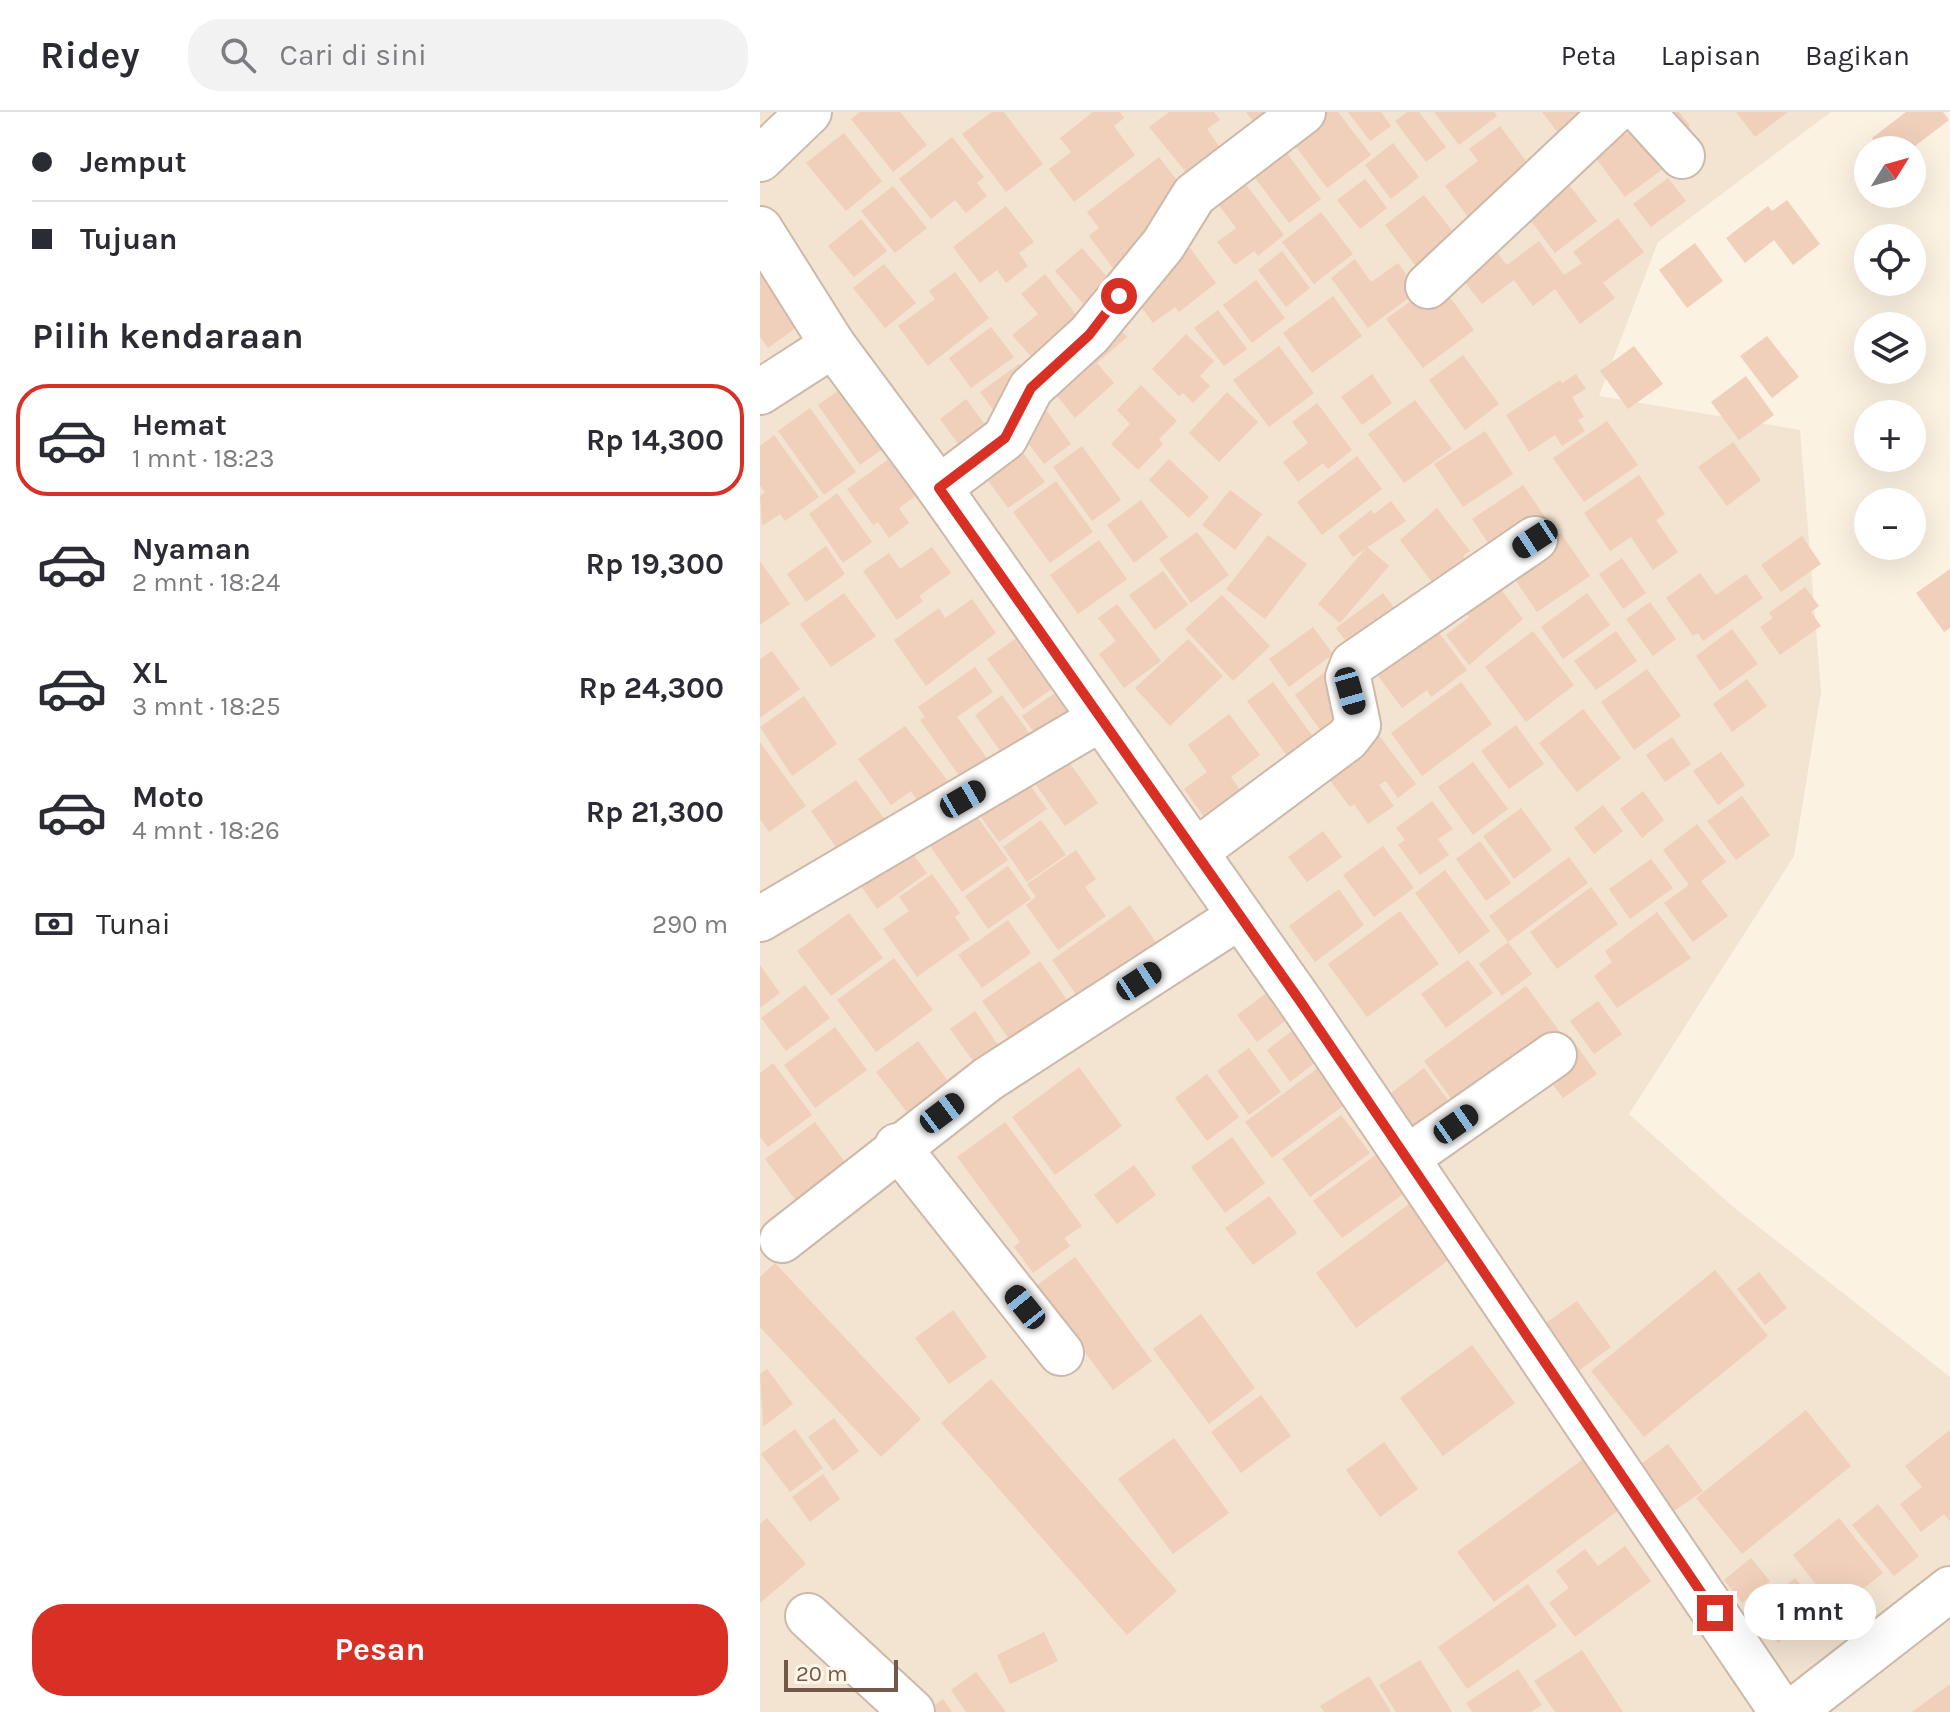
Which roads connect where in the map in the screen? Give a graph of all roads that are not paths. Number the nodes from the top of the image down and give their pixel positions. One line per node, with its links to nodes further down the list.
1 (809, 112): 6 (street)
2 (1303, 112): 11 (street)
3 (1613, 112): 8 (street)
4 (1642, 112): 5 (street)
5 (1682, 156)
6 (760, 159)
7 (760, 229): 9 (street)
8 (1428, 286)
9 (833, 345): 10 (street); 11 (street)
10 (760, 392)
11 (939, 488): 13 (street)
12 (1535, 539): 14 (street)
13 (1100, 719): 14 (street); 16 (street)
14 (1195, 852): 15 (street)
15 (1240, 916): 18 (street); 19 (street)
16 (760, 919)
17 (1554, 1055): 19 (street)
18 (897, 1146): 20 (street); 21 (street)
19 (1407, 1158): 25 (street)
20 (782, 1240)
21 (1061, 1353)
22 (1950, 1589): 26 (street)
23 (808, 1616): 24 (street)
24 (912, 1712)
25 (1782, 1712)
26 (1792, 1712)

